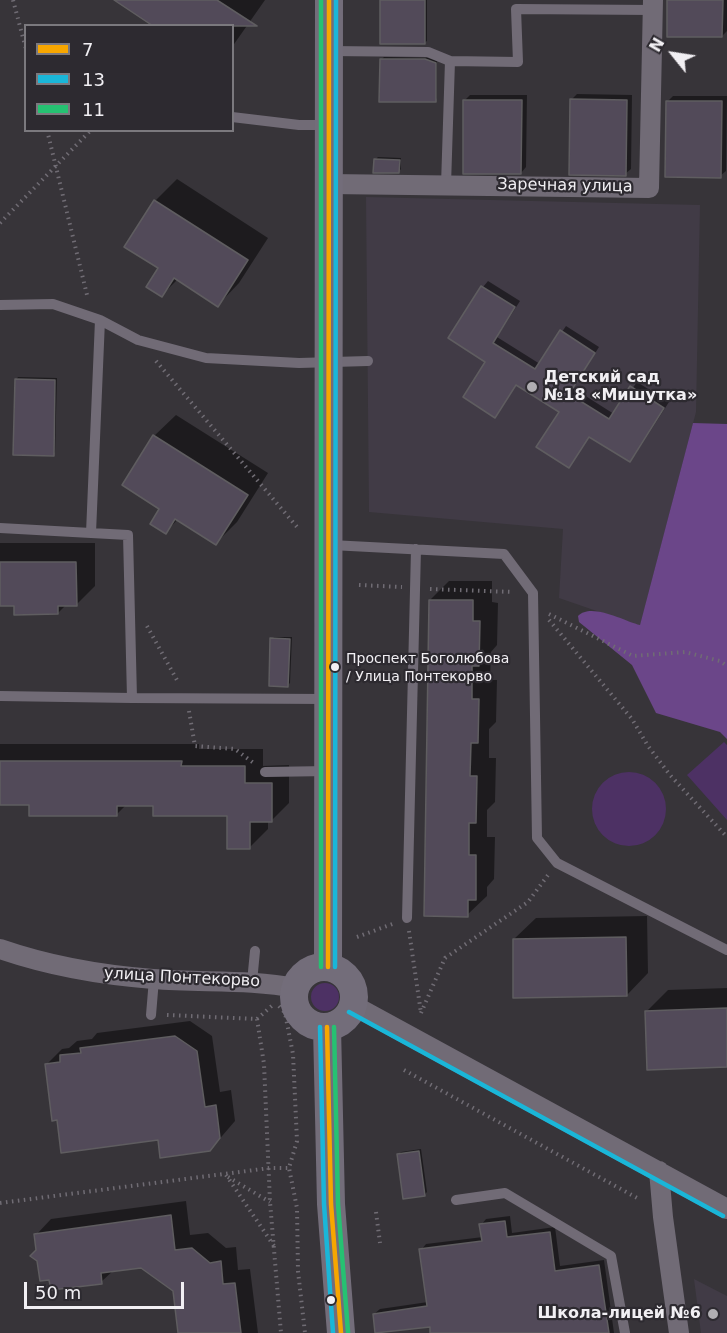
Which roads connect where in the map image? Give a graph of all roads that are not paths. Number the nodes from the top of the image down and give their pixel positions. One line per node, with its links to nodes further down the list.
1 (329, 0): 3 (main road)
2 (653, 5): 4 (lane); 8 (street, Заречная улица)
3 (329, 51): 4 (lane); 6 (main road)
4 (450, 61): 8 (lane)
5 (234, 117): 6 (lane)
6 (329, 125): 7 (main road)
7 (328, 184): 8 (street, Заречная улица); 11 (main road)
8 (446, 185)
9 (0, 305): 10 (lane)
10 (100, 320): 11 (lane); 14 (lane)
11 (329, 362): 12 (lane); 15 (main road)
12 (368, 362)
13 (0, 528): 14 (lane)
14 (90, 533): 18 (lane)
15 (328, 545): 16 (lane); 19 (main road)
16 (416, 549): 22 (lane); 24 (lane)
17 (0, 696): 18 (lane)
18 (132, 698): 19 (lane)
19 (329, 699): 21 (main road)
20 (265, 771): 21 (lane)
21 (329, 771): 26 (main road)
22 (407, 918)
23 (0, 949): 27 (street, улица Понтекорво)
24 (727, 950)
25 (255, 951): 28 (lane)
26 (328, 967): 29 (main road); 30 (main road)
27 (154, 979): 28 (street, улица Понтекорво); 31 (lane)
28 (252, 982): 29 (street, улица Понтекорво)
29 (296, 988): 32 (main road)
30 (353, 1005): 32 (main road); 33 (street)
31 (151, 1015)
32 (327, 1027): 36 (main road)
33 (659, 1171): 35 (street); 38 (street)
34 (456, 1200): 37 (lane)
35 (727, 1209)
36 (341, 1333)
37 (625, 1333)
38 (680, 1333)

